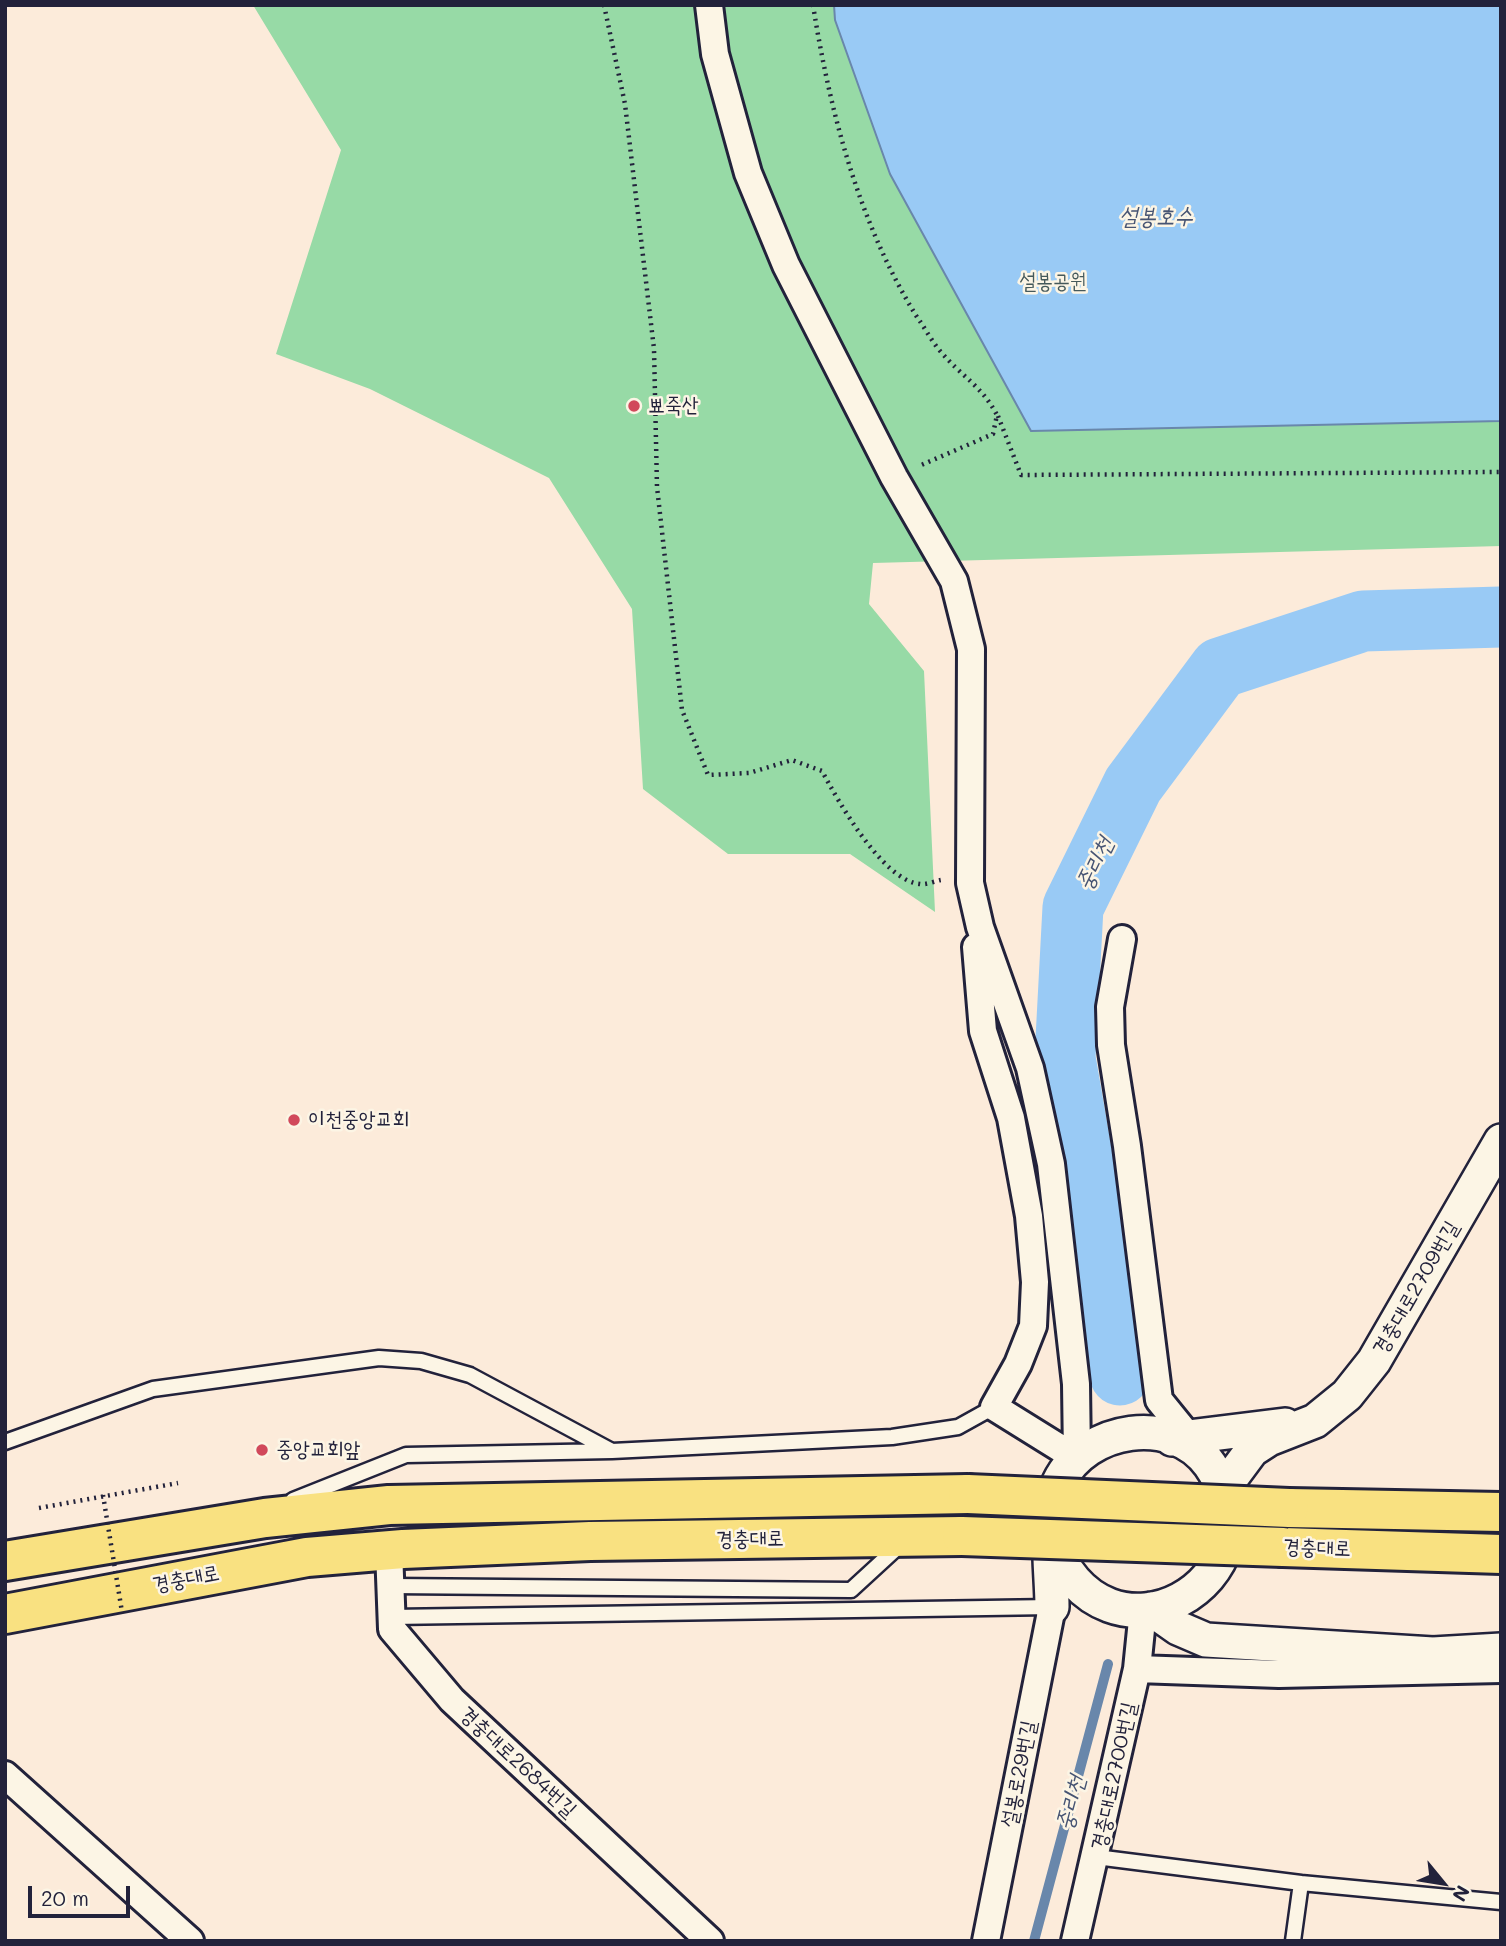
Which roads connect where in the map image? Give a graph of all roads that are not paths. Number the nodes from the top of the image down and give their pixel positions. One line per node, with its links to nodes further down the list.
1 (709, 5): 2 (street)
2 (970, 878): 6 (street); 11 (street)
3 (1122, 939): 8 (street)
4 (1501, 1142): 5 (street, 경충대로2709번길)
5 (1488, 1177): 7 (street, 경충대로2709번길)
6 (994, 1407): 10 (lane); 11 (street)
7 (1315, 1421): 8 (street); 12 (street)
8 (1180, 1438): 11 (street); 12 (street)
9 (5, 1442): 10 (lane)
10 (612, 1451): 15 (lane)
11 (1077, 1457): 17 (street)
12 (1223, 1489): 22 (street)
13 (1501, 1497): 14 (street)
14 (1482, 1513): 15 (main road, 경충대로, bridge)
15 (236, 1523): 19 (main road, 경충대로)
16 (910, 1536): 18 (main road, 경충대로, bridge); 20 (main road, 경충대로); 20 (lane)
17 (1051, 1539): 21 (street); 22 (street)
18 (1501, 1554)
19 (5, 1561)
20 (390, 1568): 23 (main road, 경충대로); 24 (street, 경충대로2684번길)
21 (1052, 1608): 24 (lane); 34 (street, 설봉로29번길)
22 (1147, 1610): 25 (street); 26 (street, 경충대로2700번길)
23 (5, 1614)
24 (392, 1617): 33 (street, 경충대로2684번길)
25 (1501, 1650)
26 (1137, 1669): 27 (street); 29 (street, 경충대로2700번길)
27 (1501, 1669)
28 (5, 1775): 32 (street)
29 (1096, 1857): 30 (lane); 35 (street, 경충대로2700번길)
30 (1301, 1883): 31 (lane); 36 (lane)
31 (1501, 1902)
32 (190, 1941)
33 (710, 1941)
34 (986, 1941)
35 (1075, 1941)
36 (1293, 1941)

